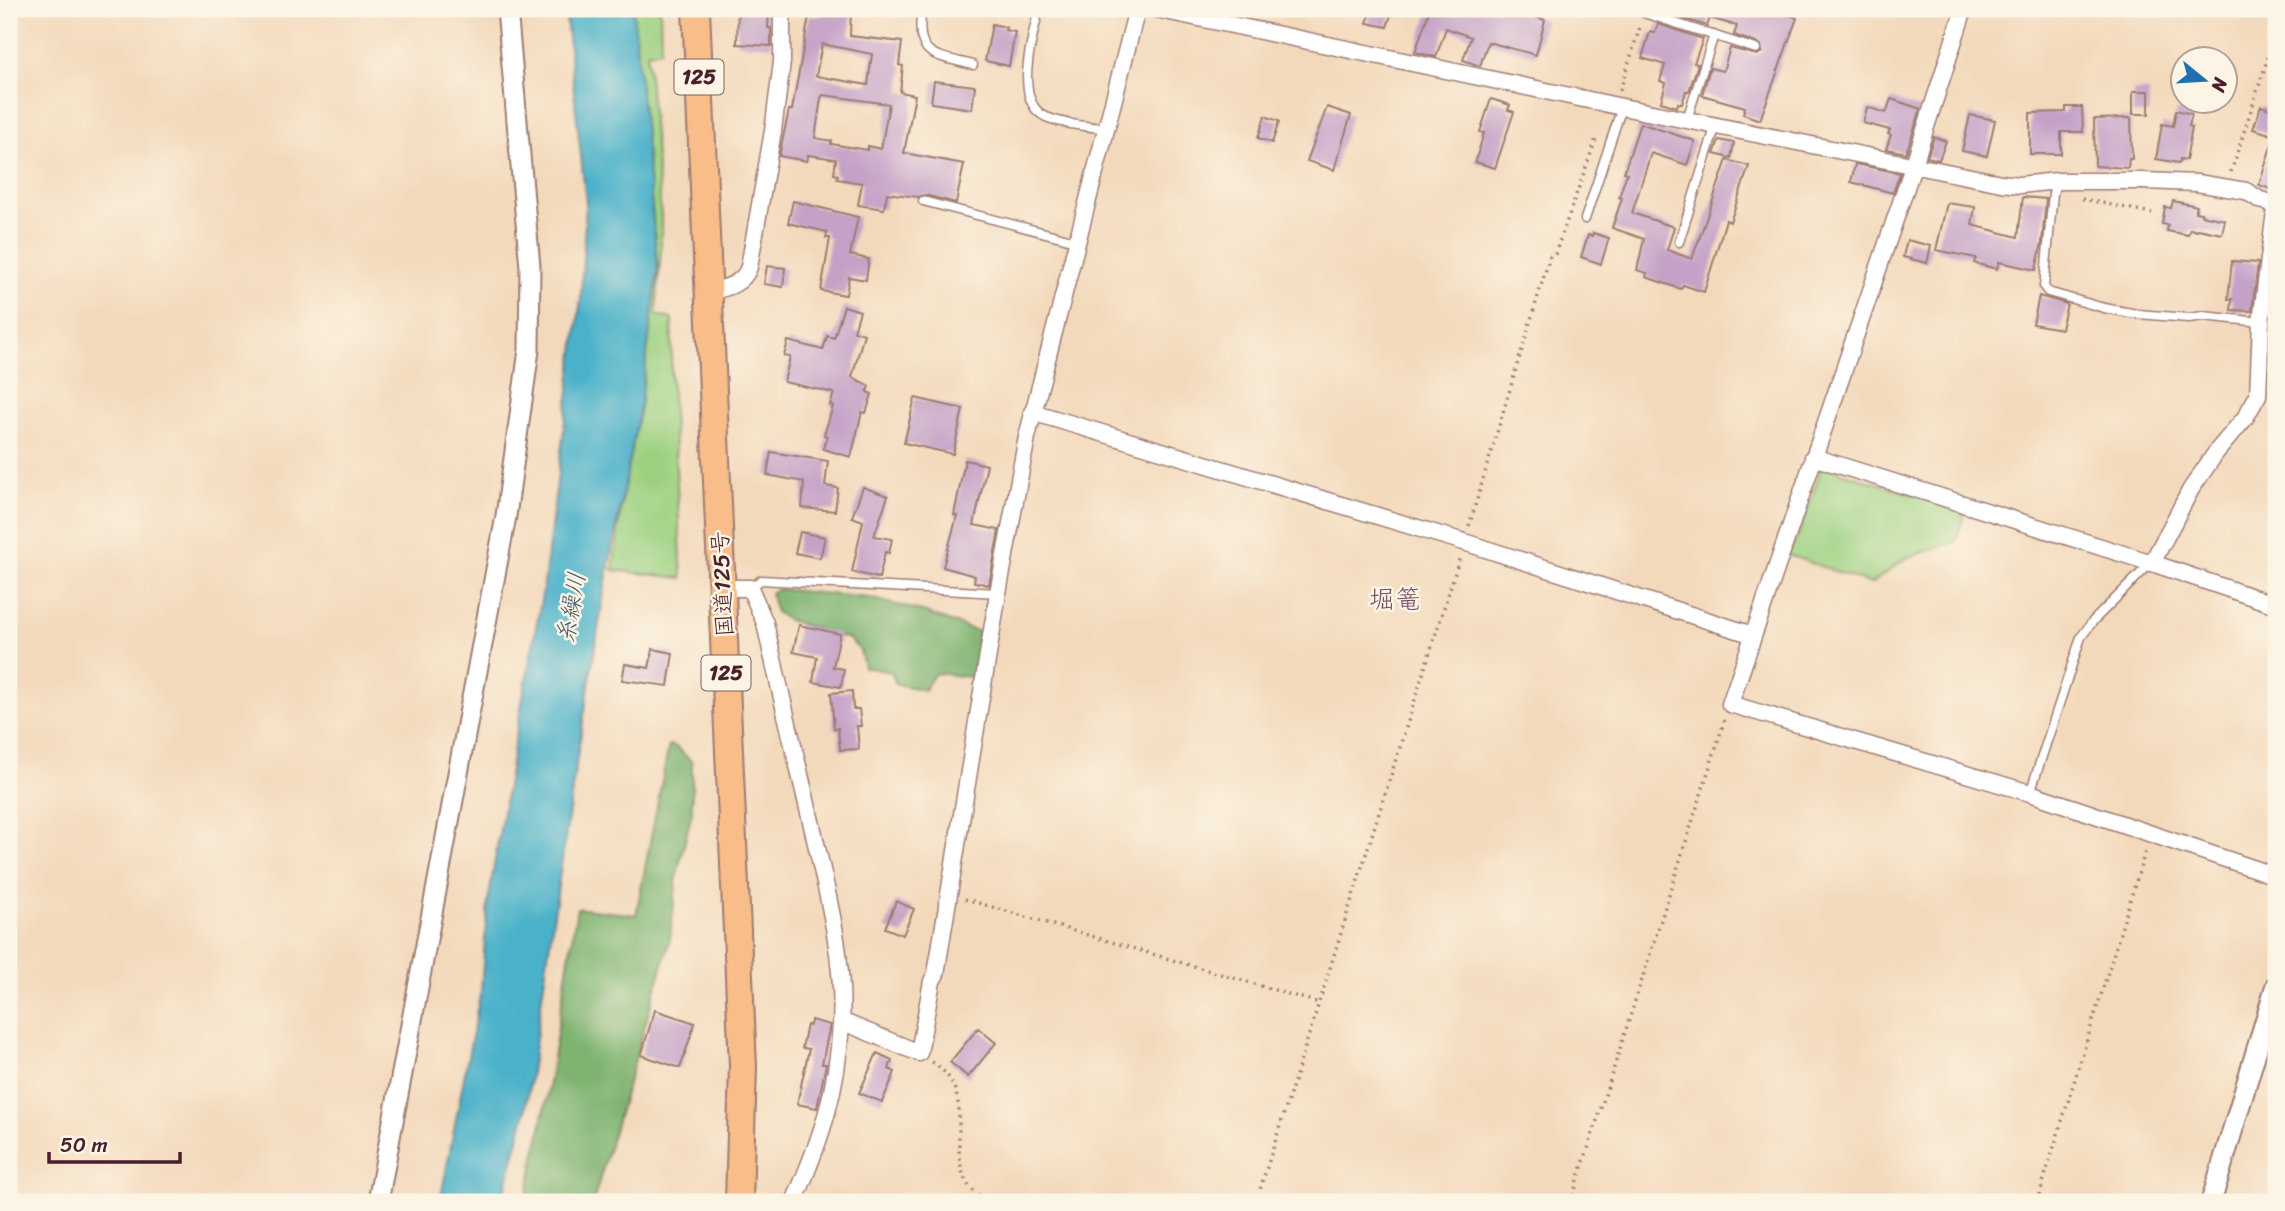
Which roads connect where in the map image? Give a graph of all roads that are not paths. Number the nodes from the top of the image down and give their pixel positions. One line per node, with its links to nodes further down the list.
1 (507, 9): 40 (street)
2 (696, 9): 24 (highway, 国道125号 / 125)
3 (782, 9): 24 (street)
4 (922, 9): 12 (lane)
5 (1039, 9): 16 (lane)
6 (1137, 9): 16 (street)
7 (1159, 9): 13 (street)
8 (1964, 9): 17 (street)
9 (1644, 13): 10 (lane)
10 (1714, 35): 11 (lane); 14 (lane)
11 (1756, 49)
12 (973, 65)
13 (1615, 105): 14 (street); 21 (lane)
14 (1687, 119): 15 (street)
15 (1716, 125): 17 (street); 23 (lane)
16 (1106, 128): 22 (street)
17 (1914, 164): 18 (street); 29 (street)
18 (2055, 187): 20 (street); 25 (lane)
19 (923, 201): 22 (lane)
20 (2276, 204): 25 (street)
21 (1585, 219)
22 (1076, 241): 28 (street)
23 (1679, 242)
24 (708, 292): 31 (highway, 国道125号 / 125)
25 (2261, 321): 27 (street)
26 (2276, 394): 27 (street)
27 (2258, 395): 30 (street)
28 (1032, 412): 33 (street); 35 (street)
29 (1813, 457): 30 (street); 35 (street)
30 (2151, 563): 34 (street); 36 (lane)
31 (722, 587): 32 (street); 41 (highway, 国道125号 / 125)
32 (750, 588): 33 (lane); 39 (street)
33 (998, 593): 39 (street)
34 (2276, 605)
35 (1752, 635): 36 (street)
36 (2031, 793): 37 (street)
37 (2276, 876)
38 (2276, 985): 43 (street)
39 (841, 1021): 42 (street)
40 (378, 1202)
41 (739, 1202)
42 (794, 1202)
43 (2211, 1202)

